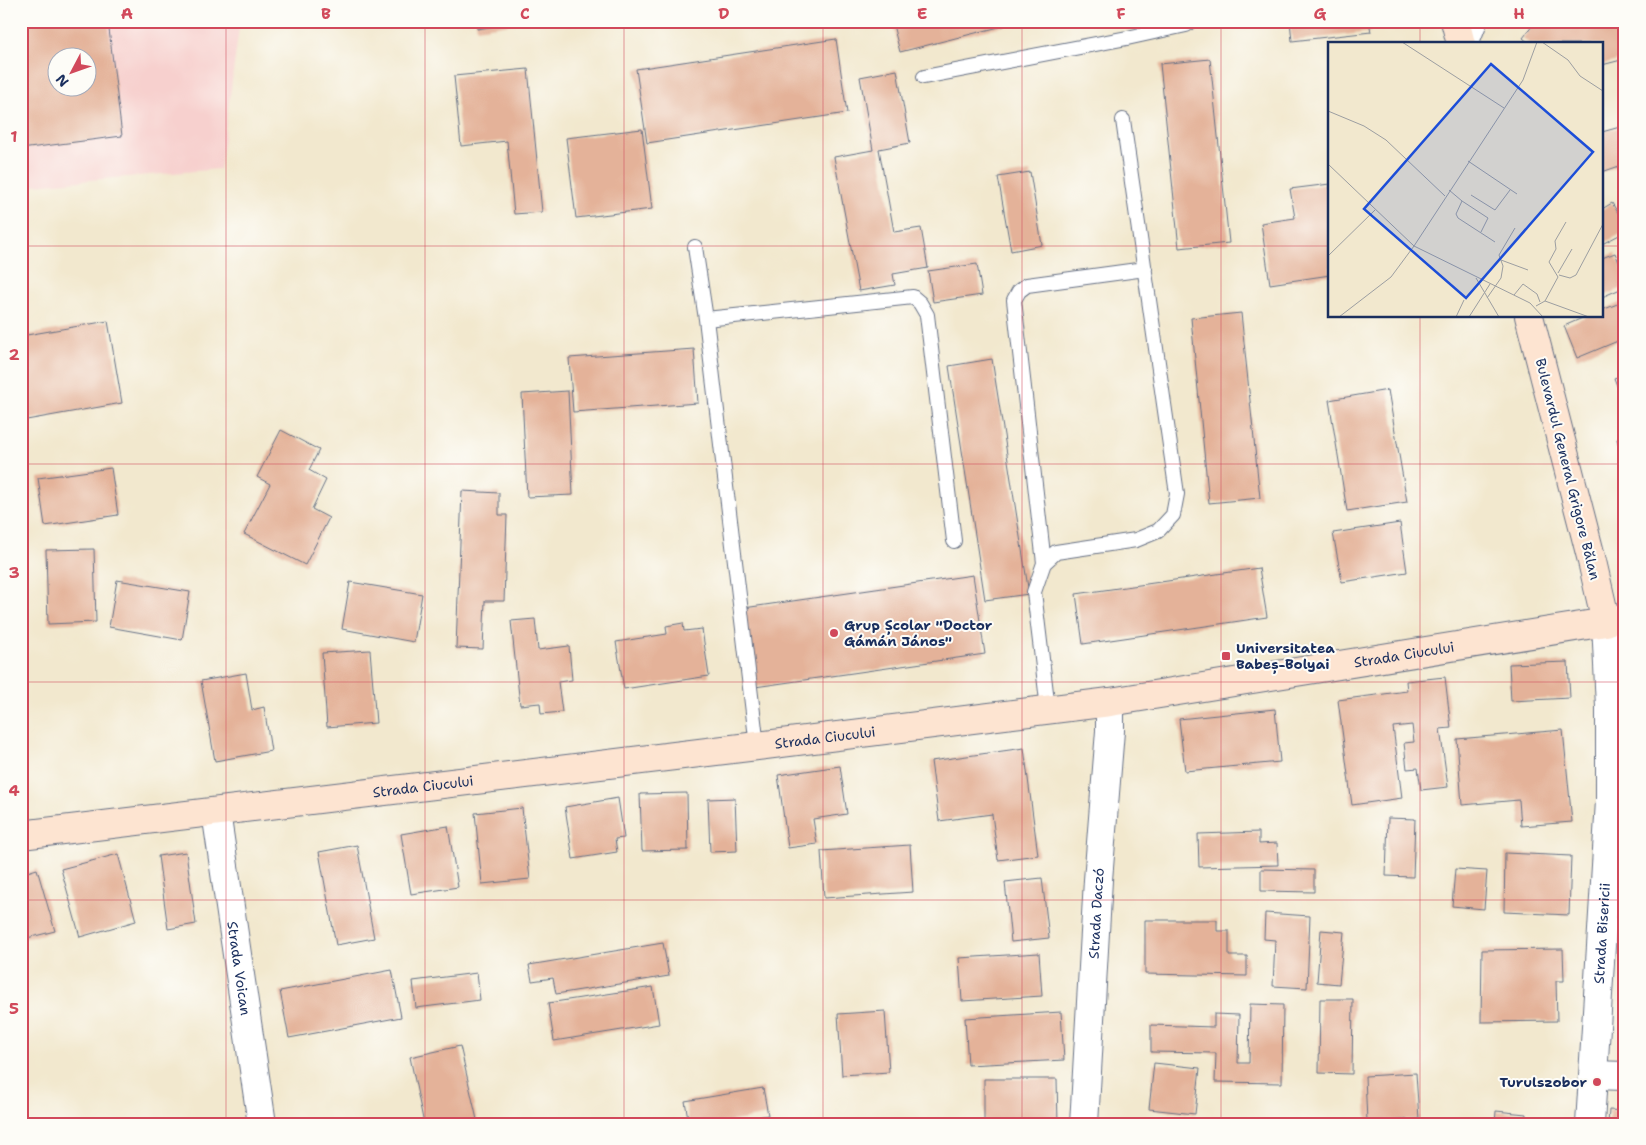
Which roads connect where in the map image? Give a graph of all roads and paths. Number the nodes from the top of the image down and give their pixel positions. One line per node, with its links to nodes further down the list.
1 (1190, 21): 6 (lane)
2 (1455, 21): 4 (main road)
3 (1473, 21): 5 (street)
4 (1462, 42)
5 (1464, 42)
6 (924, 77)
7 (1123, 120): 9 (lane)
8 (695, 247): 10 (lane)
9 (1145, 270): 13 (lane); 13 (lane)
10 (706, 318): 12 (lane); 17 (lane)
11 (1530, 318): 14 (main road, Bulevardul General Grigore Bălan)
12 (954, 540)
13 (1044, 563): 16 (lane)
14 (1616, 620): 15 (main road, Strada Ciucului); 20 (street, Strada Bisericii)
15 (1110, 702): 16 (main road, Strada Ciucului); 23 (street, Strada Daczó)
16 (1048, 709): 17 (main road, Strada Ciucului)
17 (757, 746): 18 (main road, Strada Ciucului)
18 (216, 812): 19 (main road, Strada Ciucului); 22 (street, Strada Voican)
19 (21, 835)
20 (1594, 1075): 21 (street); 24 (street, Strada Bisericii)
21 (1625, 1076)
22 (262, 1124)
23 (1084, 1124)
24 (1590, 1124)

